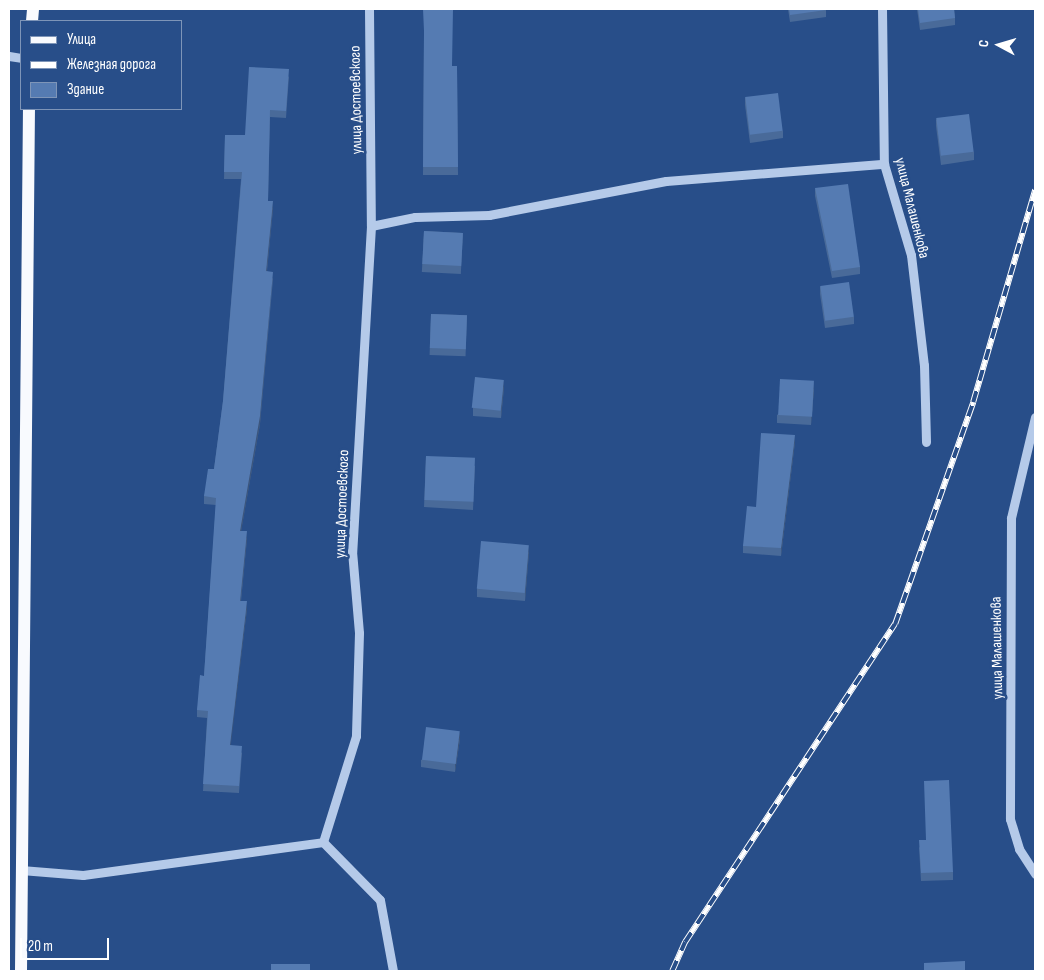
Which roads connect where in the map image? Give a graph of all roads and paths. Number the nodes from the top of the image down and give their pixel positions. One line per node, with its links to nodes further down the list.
1 (369, 9): 5 (street, улица Достоевского)
2 (882, 9): 4 (street, улица Малашенкова)
3 (29, 110): 9 (main road)
4 (884, 164): 5 (street); 7 (street, улица Малашенкова)
5 (371, 226): 8 (street, улица Достоевского)
6 (1035, 418): 10 (street, улица Малашенкова)
7 (926, 442)
8 (323, 842): 9 (street); 12 (street)
9 (21, 870): 11 (main road)
10 (1035, 874)
11 (21, 971)
12 (394, 971)

